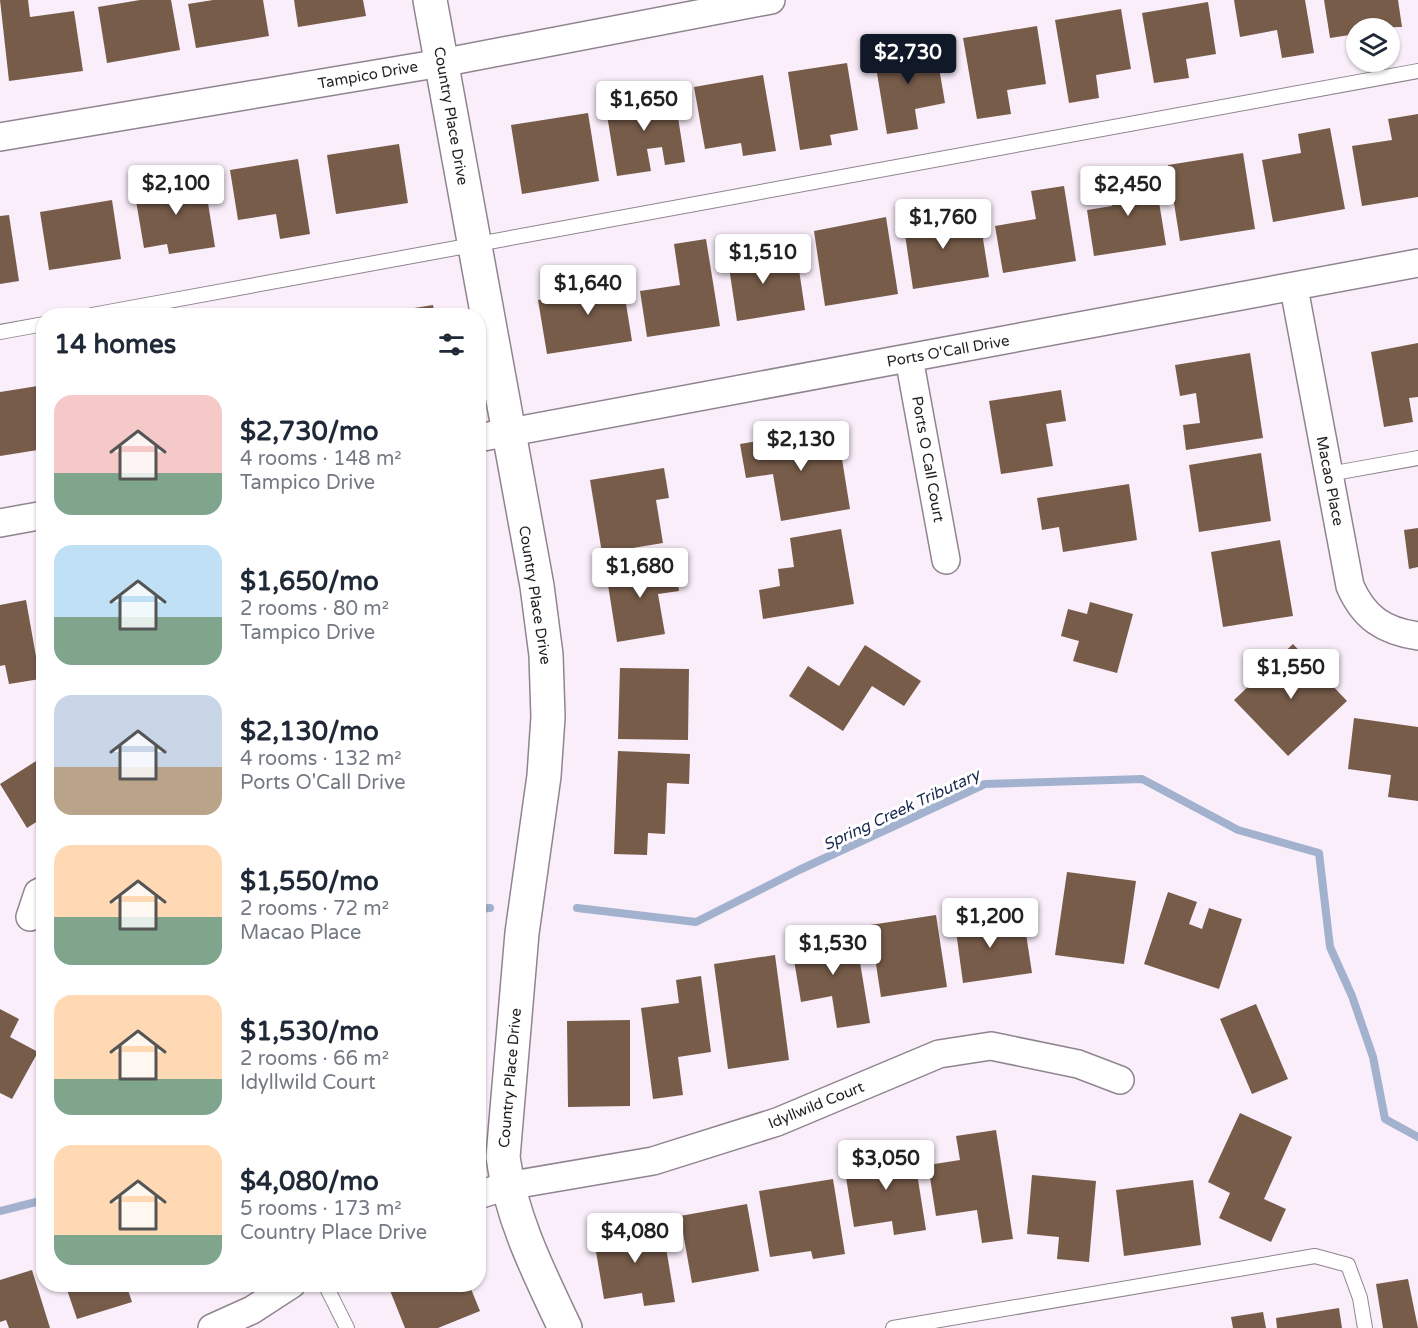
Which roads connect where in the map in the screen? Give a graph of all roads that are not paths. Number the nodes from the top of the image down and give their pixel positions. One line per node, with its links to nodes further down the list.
1 (430, 0): 3 (street, Country Place Drive)
2 (771, 0): 3 (street, Tampico Drive)
3 (441, 63): 5 (street, Tampico Drive); 6 (street, Country Place Drive)
4 (1418, 71): 6 (lane)
5 (0, 137)
6 (474, 245): 9 (lane); 10 (street, Country Place Drive)
7 (1418, 263): 8 (street, Ports O'Call Drive)
8 (1294, 288): 13 (street, Ports O'Call Drive); 17 (street, Macao Place)
9 (130, 308)
10 (480, 308)
11 (36, 325): 12 (lane)
12 (0, 332)
13 (909, 358): 15 (street, Ports O'Call Drive); 20 (street, Ports O Call Court)
14 (486, 366): 15 (street, Country Place Drive)
15 (493, 436): 25 (street, Country Place Drive)
16 (1418, 458): 17 (lane)
17 (1329, 474): 21 (street, Macao Place)
18 (36, 516): 19 (street)
19 (0, 523)
20 (946, 560)
21 (1418, 636)
22 (36, 899): 23 (street)
23 (30, 916)
24 (1120, 1080): 25 (street, Idyllwild Court)
25 (493, 1190): 30 (street, Country Place Drive)
26 (280, 1292): 28 (street)
27 (329, 1292): 29 (lane)
28 (212, 1328)
29 (346, 1328)
30 (565, 1328)
31 (893, 1328): 32 (lane)
32 (1365, 1328)

